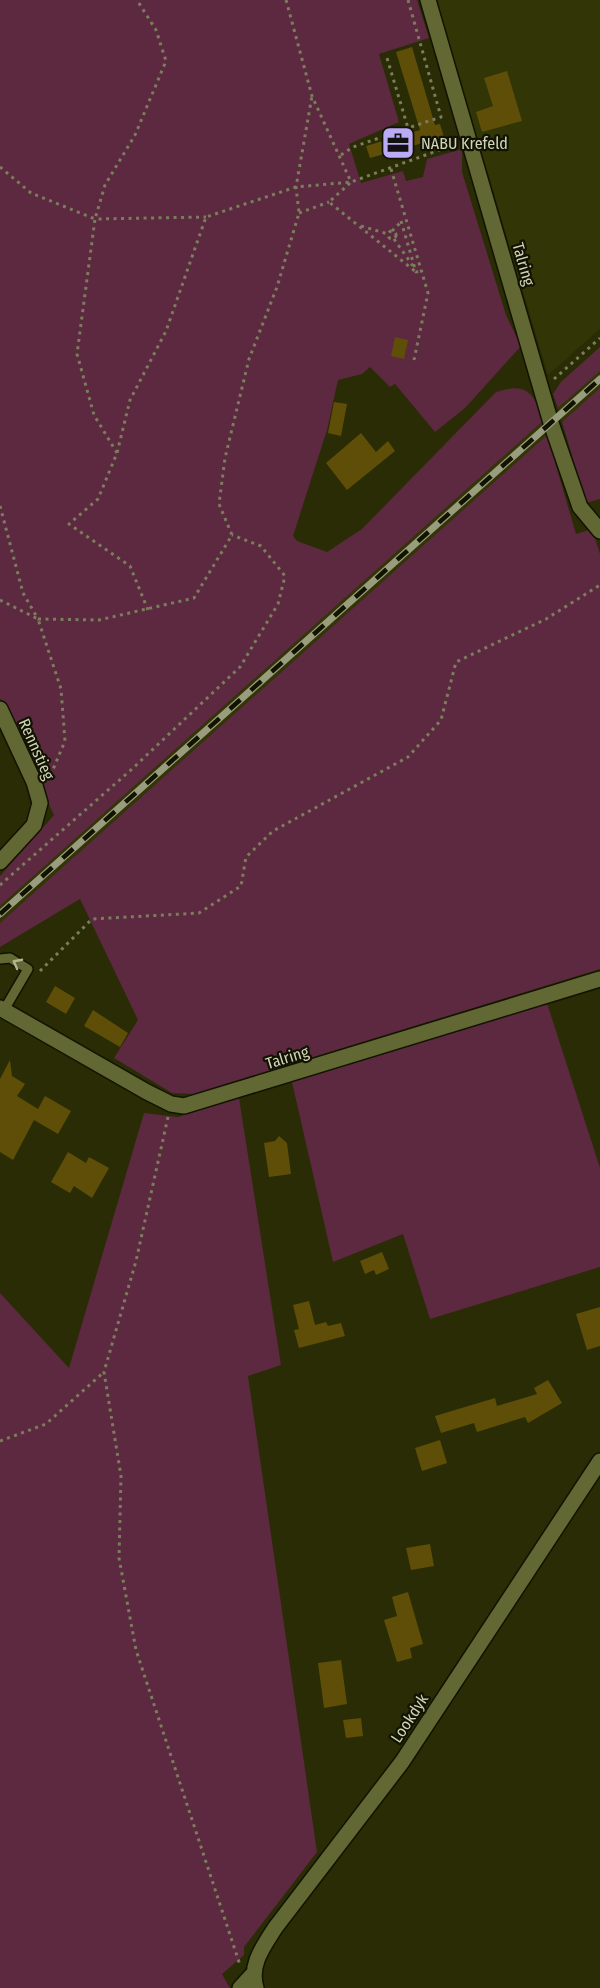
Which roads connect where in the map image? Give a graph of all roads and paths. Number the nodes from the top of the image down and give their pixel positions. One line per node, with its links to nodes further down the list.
1 (137, 0): 18 (path)
2 (286, 0): 6 (path)
3 (408, 0): 7 (path)
4 (428, 0): 8 (street, Talring)
5 (387, 58): 7 (path)
6 (312, 96): 9 (path); 13 (path)
7 (408, 128): 9 (path)
8 (470, 139): 11 (path); 28 (street, Talring)
9 (340, 155): 12 (path)
10 (0, 167): 18 (path)
11 (391, 169): 12 (path); 16 (path)
12 (351, 182): 13 (path); 14 (path)
13 (296, 187): 15 (path); 17 (path)
14 (329, 202): 15 (path); 20 (path)
15 (299, 213): 32 (path)
16 (405, 217): 19 (path); 25 (path)
17 (206, 218): 18 (path); 29 (path)
18 (95, 219): 29 (path)
19 (401, 221): 21 (path); 24 (path)
20 (358, 225): 22 (path); 24 (path)
21 (392, 231): 22 (path); 23 (path)
22 (388, 234): 23 (path)
23 (394, 239): 24 (path)
24 (415, 270): 25 (path)
25 (422, 272): 27 (path)
26 (600, 338): 28 (path)
27 (414, 360)
28 (542, 390): 31 (street, Talring)
29 (117, 453): 35 (path)
30 (0, 506): 36 (path)
31 (600, 531)
32 (232, 535): 35 (path); 40 (path)
33 (600, 585): 42 (path)
34 (0, 600): 36 (path)
35 (148, 610): 36 (path)
36 (38, 619): 38 (path)
37 (0, 710): 38 (street, Rennstieg)
38 (40, 803): 39 (street, Rennstieg)
39 (0, 862)
40 (0, 885)
41 (0, 959): 42 (lane, one-way to 41)
42 (28, 969): 44 (lane)
43 (600, 979): 45 (street, Talring)
44 (2, 1009): 45 (street)
45 (171, 1104): 46 (path)
46 (104, 1372): 47 (path); 49 (path)
47 (0, 1441)
48 (600, 1461): 49 (street, Lookdyk)
49 (254, 1981): 50 (street, Lookdyk)
50 (240, 1988)

